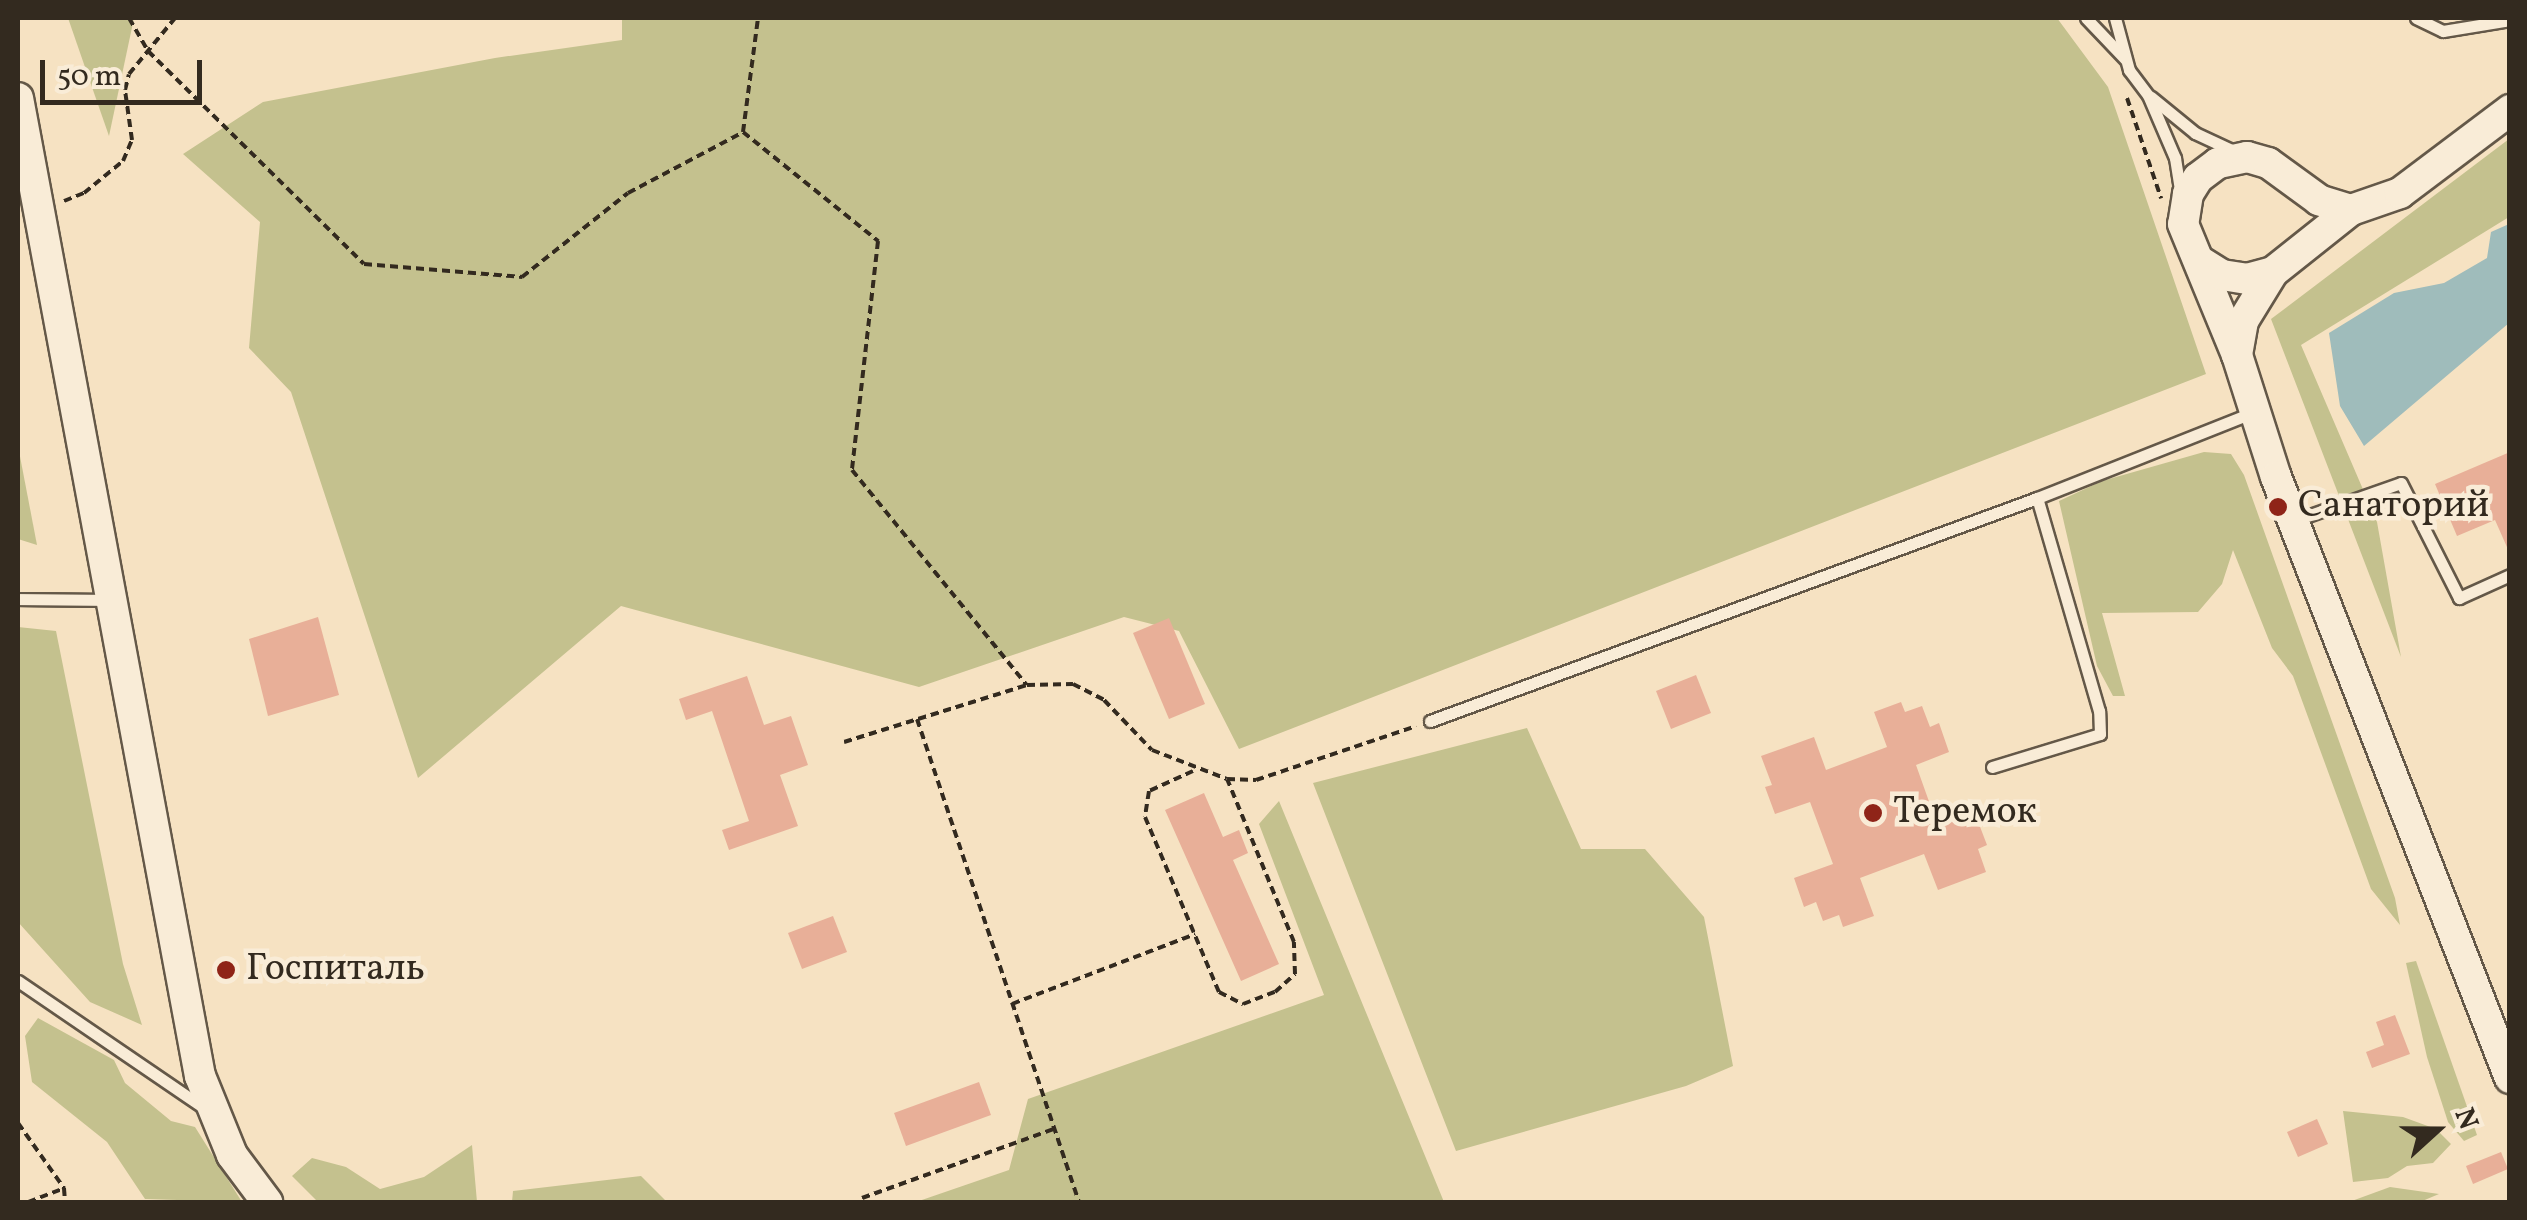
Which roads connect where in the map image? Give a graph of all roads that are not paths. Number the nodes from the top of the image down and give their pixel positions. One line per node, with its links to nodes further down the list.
1 (2086, 18): 5 (lane)
2 (2114, 18): 5 (lane)
3 (2416, 18): 4 (lane)
4 (2510, 20)
5 (2128, 62): 6 (lane)
6 (2148, 95): 9 (lane); 11 (lane)
7 (18, 98): 21 (street)
8 (2510, 110): 12 (street)
9 (2247, 157): 10 (street); 11 (street)
10 (2291, 181): 12 (street); 14 (street)
11 (2184, 208): 13 (street)
12 (2351, 210): 14 (street)
13 (2201, 262): 14 (street); 15 (street)
14 (2282, 264): 15 (street)
15 (2237, 355): 16 (street)
16 (2254, 412): 17 (lane); 18 (street)
17 (2037, 498): 22 (lane); 23 (lane)
18 (2293, 521): 19 (lane); 25 (street)
19 (2510, 574)
20 (18, 599): 21 (lane)
21 (114, 600): 26 (street)
22 (1430, 721)
23 (1992, 767)
24 (18, 982): 26 (lane)
25 (2510, 1078)
26 (212, 1114): 27 (street)
27 (267, 1202)

